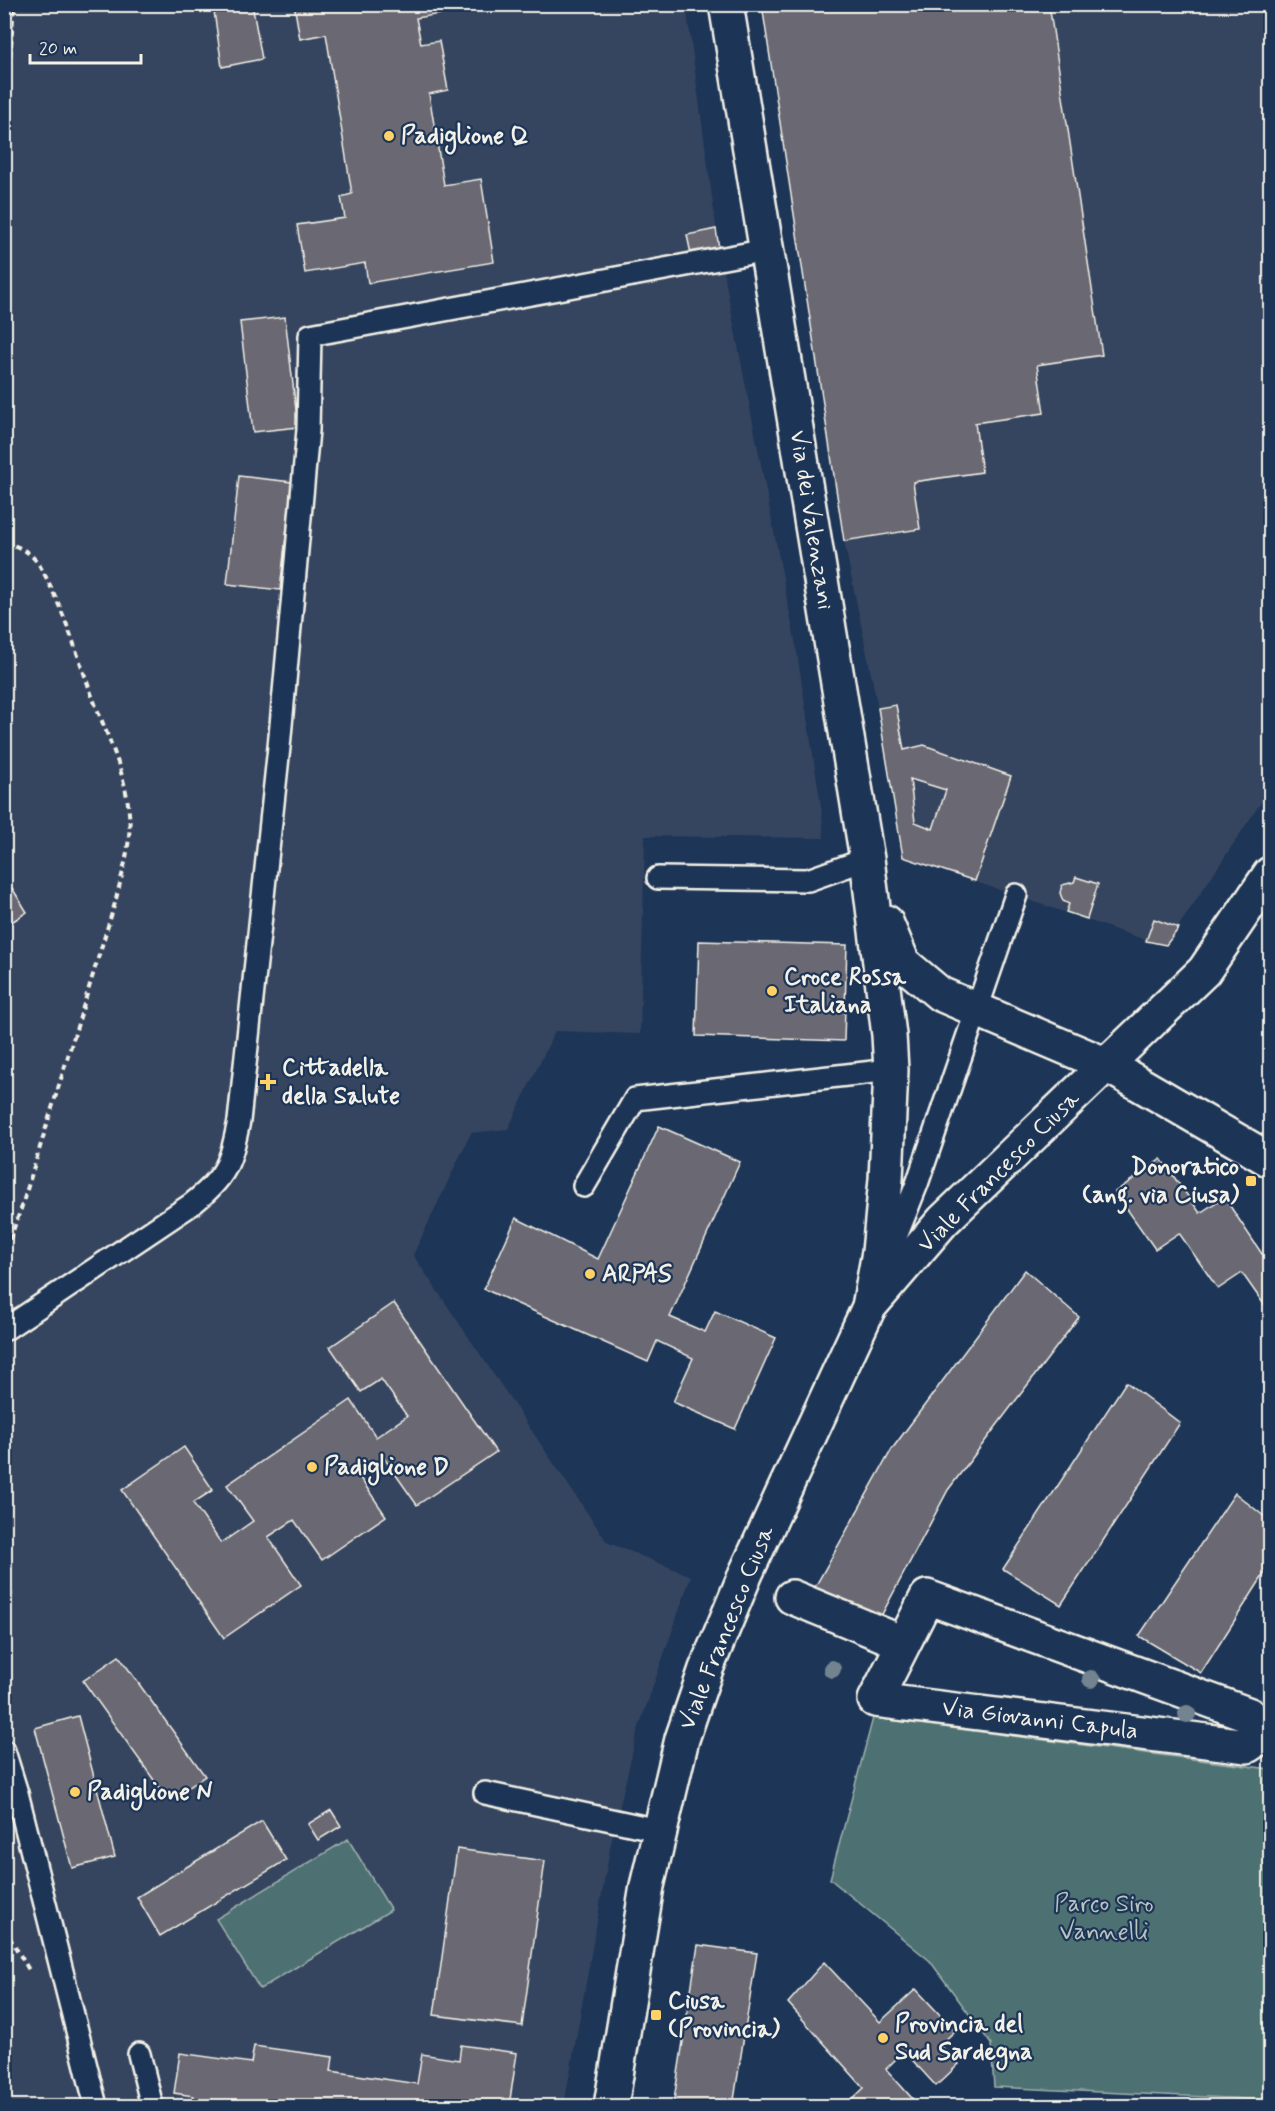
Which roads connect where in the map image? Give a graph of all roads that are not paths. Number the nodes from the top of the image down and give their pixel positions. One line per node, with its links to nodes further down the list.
1 (726, 4): 2 (street, Via dei Valenzani)
2 (767, 250): 3 (street, Via dei Valenzani); 14 (lane)
3 (867, 859): 5 (lane); 7 (street, Viale Francesco Ciusa); 8 (street, Via dei Valenzani)
4 (1270, 874): 9 (street, Viale Francesco Ciusa)
5 (658, 878)
6 (1016, 895): 7 (lane)
7 (975, 1011): 9 (street, Viale Francesco Ciusa); 13 (lane)
8 (889, 1035): 10 (street, Viale Francesco Ciusa)
9 (1107, 1065): 11 (street); 13 (street, Viale Francesco Ciusa)
10 (891, 1070): 12 (lane); 13 (street, Viale Francesco Ciusa)
11 (1270, 1160)
12 (584, 1186)
13 (868, 1307): 21 (street, Viale Francesco Ciusa)
14 (4, 1330)
15 (792, 1597): 16 (street)
16 (903, 1643): 17 (street, Via Giovanni Capula); 17 (street, Via Giovanni Capula)
17 (1268, 1735)
18 (4, 1751): 20 (lane)
19 (485, 1793): 21 (lane)
20 (11, 1795): 23 (lane)
21 (658, 1830): 25 (street, Viale Francesco Ciusa)
22 (139, 2054): 24 (lane)
23 (96, 2106)
24 (153, 2106)
25 (611, 2106)

